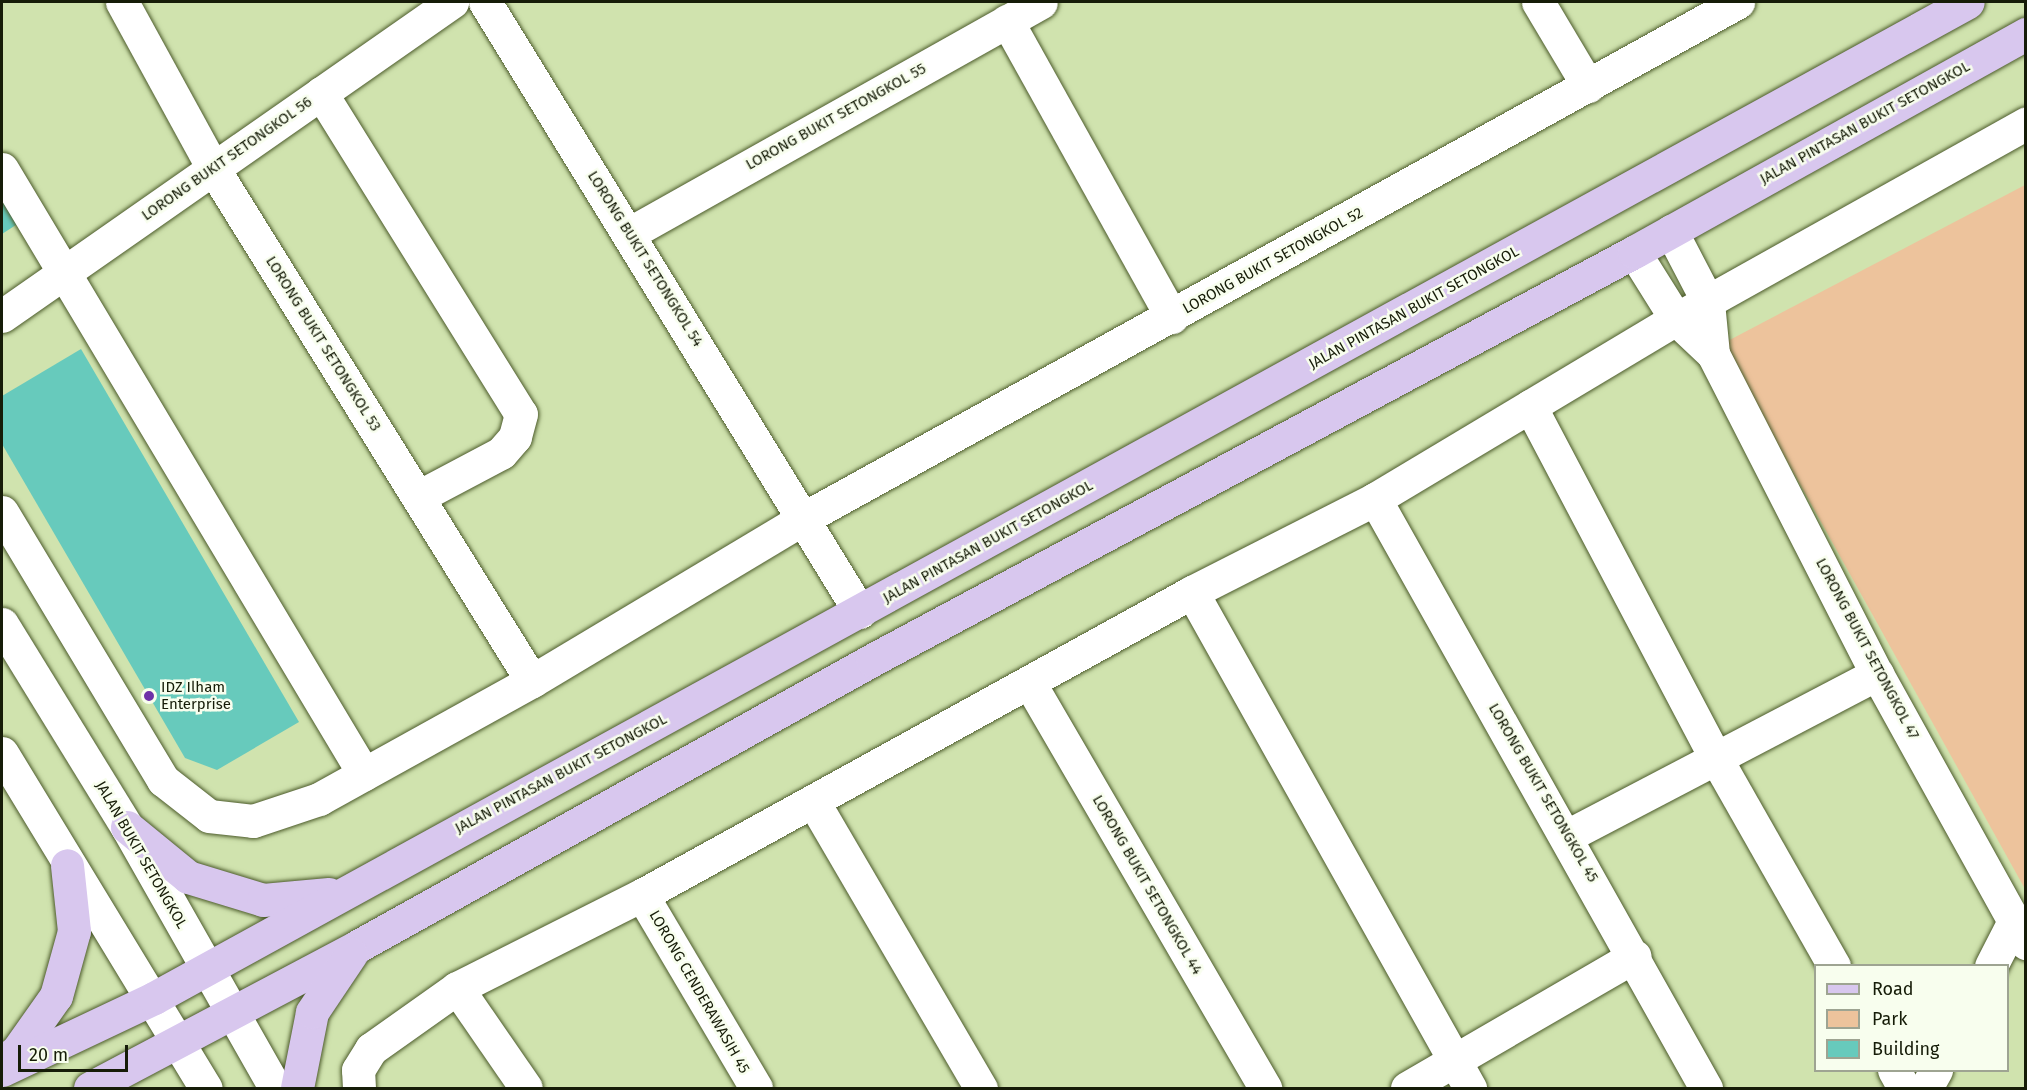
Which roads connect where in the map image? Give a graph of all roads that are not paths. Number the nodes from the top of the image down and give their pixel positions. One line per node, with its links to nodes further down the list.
1 (452, 2): 11 (street, LORONG BUKIT SETONGKOL 56)
2 (485, 2): 16 (street, LORONG BUKIT SETONGKOL 54)
3 (1041, 2): 8 (street, LORONG BUKIT SETONGKOL 55)
4 (1538, 2): 10 (street)
5 (1968, 2): 30 (main road, JALAN PINTASAN BUKIT SETONGKOL)
6 (1726, 4): 10 (street, LORONG BUKIT SETONGKOL 52)
7 (134, 6): 13 (street, LORONG BUKIT SETONGKOL 53)
8 (1007, 21): 16 (street, LORONG BUKIT SETONGKOL 55); 21 (street)
9 (2025, 34): 15 (main road, JALAN PINTASAN BUKIT SETONGKOL)
10 (1588, 86): 21 (street, LORONG BUKIT SETONGKOL 52)
11 (321, 93): 13 (street, LORONG BUKIT SETONGKOL 56); 25 (street)
12 (2025, 123): 19 (street)
13 (213, 168): 18 (street, LORONG BUKIT SETONGKOL 56); 25 (street, LORONG BUKIT SETONGKOL 53)
14 (2, 169): 18 (street)
15 (1671, 231): 17 (main road, JALAN PINTASAN BUKIT SETONGKOL); 19 (street, LORONG BUKIT SETONGKOL 47)
16 (630, 233): 28 (street, LORONG BUKIT SETONGKOL 54)
17 (1634, 252): 22 (street, LORONG BUKIT SETONGKOL 47); 45 (main road, JALAN PINTASAN BUKIT SETONGKOL)
18 (63, 273): 20 (street, LORONG BUKIT SETONGKOL 56); 37 (street)
19 (1708, 302): 22 (street); 23 (street, LORONG BUKIT SETONGKOL 47)
20 (2, 316)
21 (1172, 317): 28 (street, LORONG BUKIT SETONGKOL 52)
22 (1676, 319): 23 (street, LORONG BUKIT SETONGKOL 47); 24 (street)
23 (1713, 354): 32 (street, LORONG BUKIT SETONGKOL 47)
24 (1530, 406): 26 (street); 36 (street)
25 (418, 497): 33 (street, LORONG BUKIT SETONGKOL 53)
26 (1376, 499): 29 (street); 40 (street, LORONG BUKIT SETONGKOL 45)
27 (2, 512): 37 (street, LORONG BUKIT SETONGKOL 52)
28 (813, 530): 30 (street, LORONG BUKIT SETONGKOL 54); 33 (street, LORONG BUKIT SETONGKOL 52)
29 (1192, 592): 34 (street); 54 (street)
30 (852, 599): 42 (main road, JALAN PINTASAN BUKIT SETONGKOL)
31 (2, 624): 39 (street, JALAN BUKIT SETONGKOL)
32 (1877, 674): 36 (street); 44 (street, LORONG BUKIT SETONGKOL 47)
33 (532, 681): 37 (street, LORONG BUKIT SETONGKOL 52)
34 (1029, 682): 38 (street); 67 (street, LORONG BUKIT SETONGKOL 44)
35 (2, 753): 41 (street)
36 (1717, 760): 40 (street); 47 (street)
37 (364, 774)
38 (813, 801): 43 (street); 66 (street)
39 (128, 827): 42 (main road); 49 (street, JALAN BUKIT SETONGKOL)
40 (1567, 836): 46 (street, LORONG BUKIT SETONGKOL 45)
41 (67, 865): 51 (street); 55 (main road)
42 (341, 893): 49 (main road, JALAN PINTASAN BUKIT SETONGKOL)
43 (642, 895): 50 (street); 65 (street, LORONG CENDERAWASIH 45)
44 (2019, 933): 48 (street)
45 (358, 946): 52 (main road, JALAN PINTASAN BUKIT SETONGKOL); 62 (main road)
46 (1635, 956): 54 (street); 70 (street, LORONG BUKIT SETONGKOL 45)
47 (1833, 964)
48 (1993, 964)
49 (205, 970): 51 (main road, JALAN PINTASAN BUKIT SETONGKOL); 52 (street, JALAN BUKIT SETONGKOL)
50 (457, 988): 63 (street); 64 (street)
51 (154, 998): 53 (street); 56 (main road, JALAN PINTASAN BUKIT SETONGKOL)
52 (228, 1013): 53 (main road, JALAN PINTASAN BUKIT SETONGKOL); 61 (street, JALAN BUKIT SETONGKOL)
53 (177, 1041): 59 (main road, JALAN PINTASAN BUKIT SETONGKOL); 60 (street)
54 (1455, 1060): 68 (street); 69 (street)
55 (2, 1062)
56 (2, 1070)
57 (1895, 1072): 71 (street)
58 (1935, 1072): 72 (street)
59 (90, 1089)
60 (206, 1089)
61 (275, 1089)
62 (297, 1089)
63 (359, 1089)
64 (526, 1089)
65 (756, 1089)
66 (981, 1089)
67 (1265, 1089)
68 (1407, 1089)
69 (1470, 1089)
70 (1706, 1089)
71 (1904, 1089)
72 (1926, 1089)

